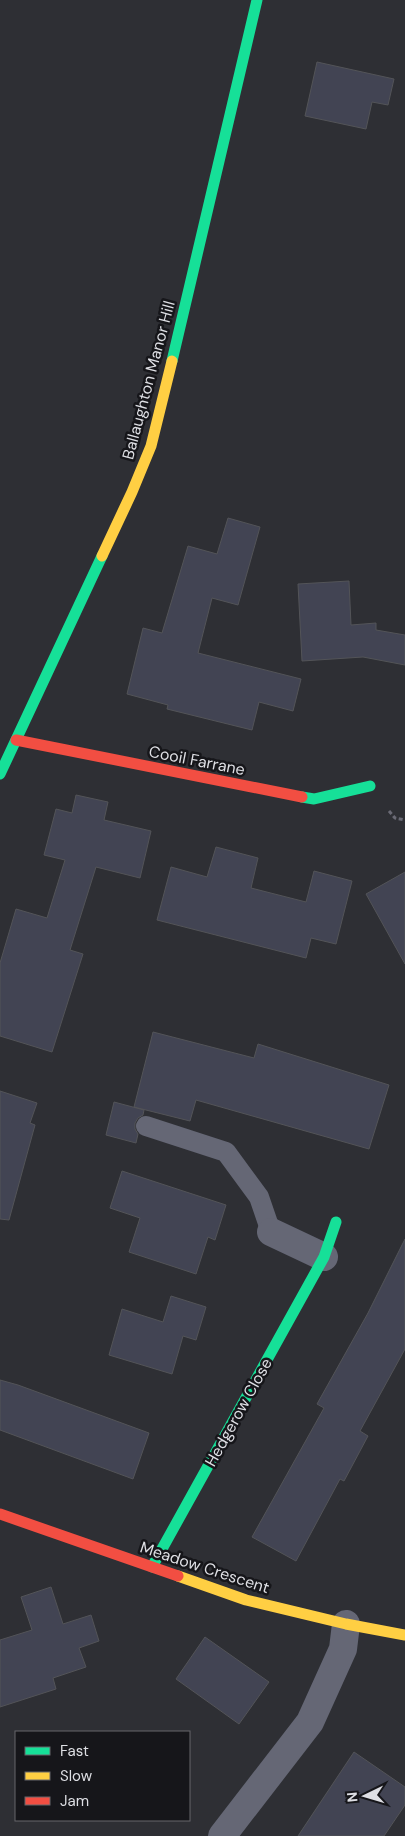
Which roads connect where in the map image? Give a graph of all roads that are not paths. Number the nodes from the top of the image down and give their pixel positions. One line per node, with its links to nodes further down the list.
1 (257, 0): 2 (street, Ballaughton Manor Hill)
2 (16, 740): 3 (street, Ballaughton Manor Hill); 4 (street, Cooil Farrane)
3 (0, 774)
4 (370, 786)
5 (146, 1126): 7 (lane)
6 (336, 1222): 8 (street, Hedgerow Close)
7 (271, 1232): 8 (street)
8 (324, 1257): 10 (street, Hedgerow Close)
9 (0, 1514): 10 (street, Meadow Crescent)
10 (152, 1567): 11 (street, Meadow Crescent)
11 (346, 1624): 12 (street, Meadow Crescent); 13 (street)
12 (405, 1635)
13 (222, 1836)

